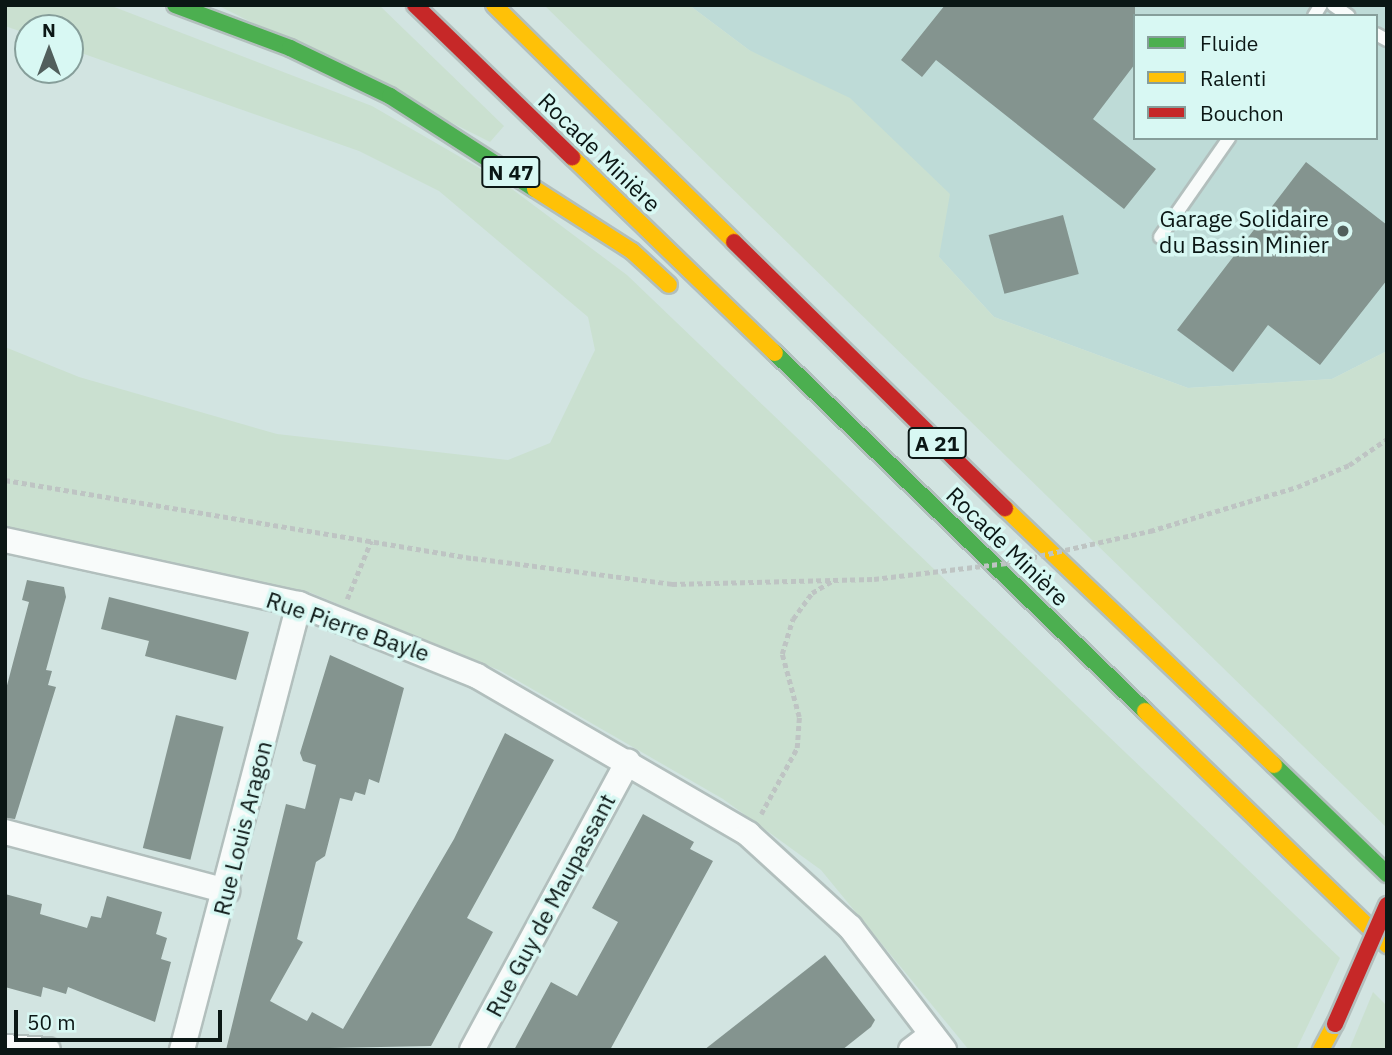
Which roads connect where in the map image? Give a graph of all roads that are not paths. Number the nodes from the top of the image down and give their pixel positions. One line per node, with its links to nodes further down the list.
1 (175, 5): 6 (main road, N 47)
2 (415, 5): 8 (main road, Rocade Minière / A 21)
3 (495, 5): 13 (main road, Rocade Minière / A 21)
4 (1227, 140): 5 (lane)
5 (1160, 237)
6 (679, 294)
7 (738, 344): 8 (main road)
8 (815, 391): 16 (main road, Rocade Minière / A 21)
9 (5, 540): 10 (street, Rue Pierre Bayle)
10 (299, 604): 11 (street, Rue Pierre Bayle); 14 (street, Rue Louis Aragon)
11 (628, 761): 17 (street, Rue Pierre Bayle); 21 (street, Rue Guy de Maupassant)
12 (5, 832): 14 (street)
13 (1387, 874)
14 (227, 891): 20 (street, Rue Louis Aragon)
15 (1387, 905): 23 (main road, bridge)
16 (1387, 945)
17 (938, 1042): 22 (street)
18 (5, 1047): 19 (street)
19 (48, 1050)
20 (182, 1050)
21 (472, 1050)
22 (911, 1050)
23 (1321, 1050)

